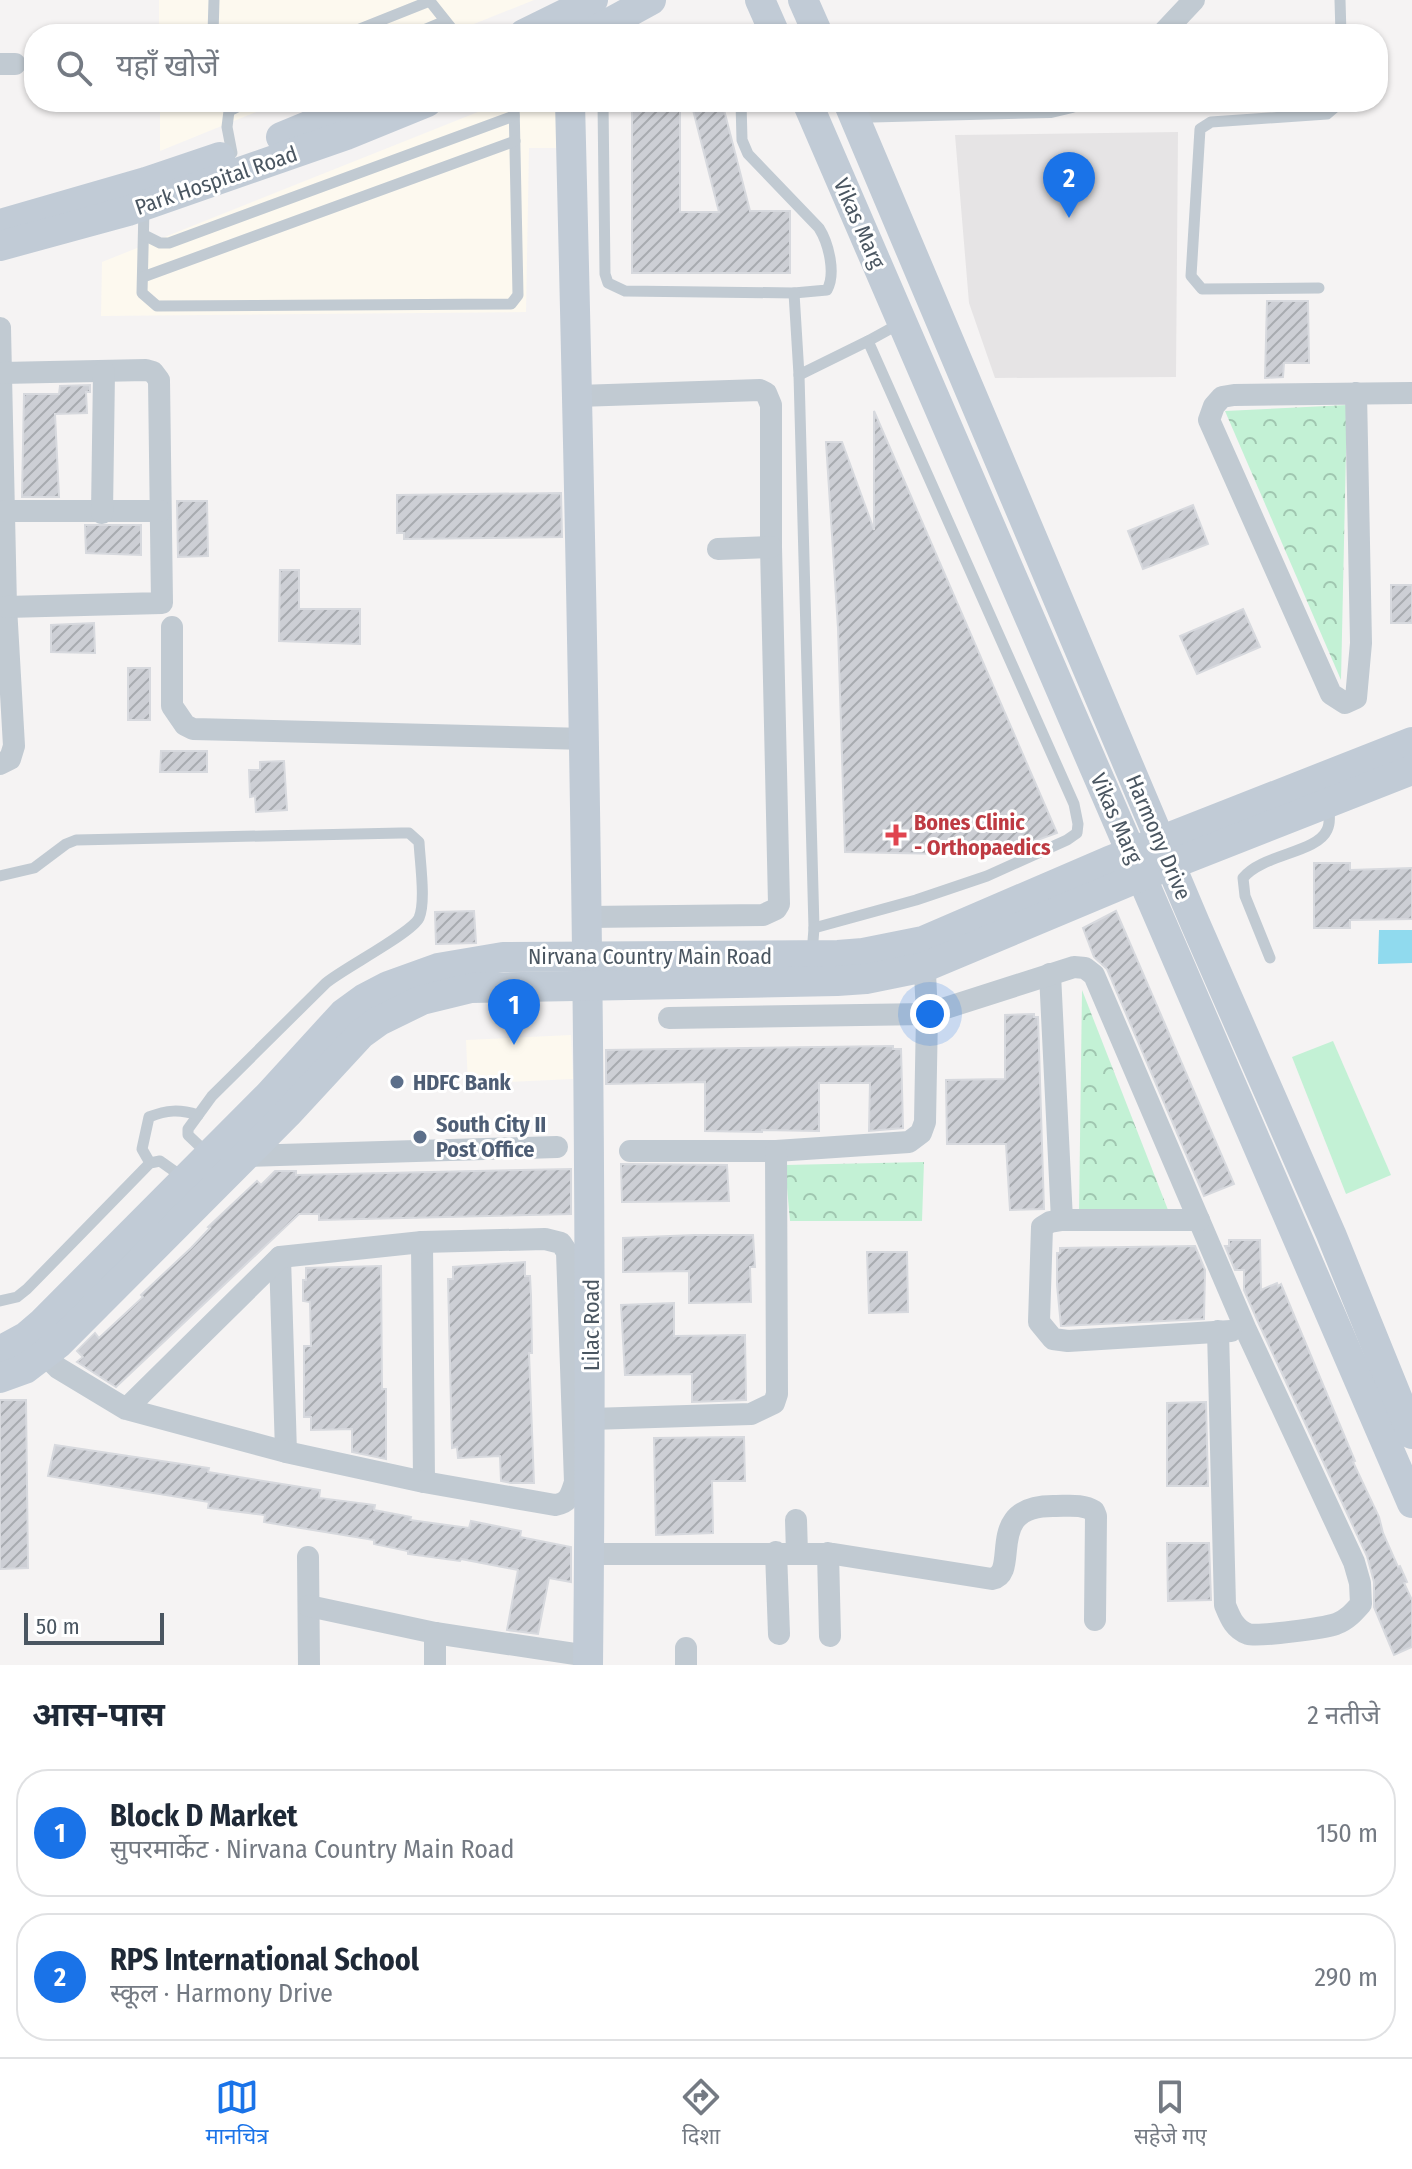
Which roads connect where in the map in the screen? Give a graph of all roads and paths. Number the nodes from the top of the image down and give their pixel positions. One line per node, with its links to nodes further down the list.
1 (214, 0): 10 (lane)
2 (651, 0): 15 (street)
3 (760, 0): 16 (street)
4 (803, 0): 17 (street)
5 (1194, 0): 18 (street)
6 (1340, 0): 19 (lane)
7 (429, 1): 9 (lane); 11 (lane)
8 (564, 8): 14 (street); 15 (street)
9 (445, 21): 12 (lane); 13 (lane)
10 (213, 24)
11 (372, 24)
12 (438, 24)
13 (448, 24)
14 (539, 24)
15 (597, 24)
16 (771, 24)
17 (814, 24)
18 (1171, 24)
19 (1341, 24)
20 (229, 112): 32 (lane)
21 (343, 112): 32 (street, Park Hospital Road)
22 (402, 112): 33 (street, Park Hospital Road)
23 (514, 112): 30 (lane)
24 (570, 112): 47 (street, Lilac Road)
25 (603, 112): 38 (lane)
26 (741, 112): 38 (lane)
27 (811, 112): 39 (street, Vikas Marg)
28 (852, 112): 52 (street, Harmony Drive)
29 (1329, 112): 37 (lane)
30 (514, 116): 31 (lane); 33 (lane)
31 (515, 141): 36 (lane); 36 (lane)
32 (232, 153): 34 (street, Park Hospital Road)
33 (144, 220): 35 (street, Park Hospital Road); 36 (lane)
34 (0, 224)
35 (0, 246)
36 (143, 277)
37 (1319, 288)
38 (794, 293): 44 (lane)
39 (903, 321): 41 (lane); 55 (street, Vikas Marg)
40 (1, 340): 43 (street)
41 (868, 341): 44 (lane); 68 (lane)
42 (104, 372): 43 (street); 50 (street); 51 (street)
43 (2, 373): 48 (street)
44 (799, 375): 68 (lane)
45 (1356, 393): 45 (street); 46 (street)
46 (1412, 393)
47 (578, 396): 53 (street); 59 (street, Lilac Road)
48 (2, 439): 49 (street)
49 (5, 511): 51 (street); 56 (street)
50 (160, 511): 51 (street); 56 (street)
51 (102, 513)
52 (1034, 545): 55 (street); 64 (street, Harmony Drive)
53 (771, 547): 54 (street); 67 (street)
54 (718, 549)
55 (1004, 556): 65 (street, Vikas Marg)
56 (6, 607): 58 (street)
57 (172, 627): 59 (street)
58 (5, 668): 61 (street)
59 (586, 739): 67 (street, Lilac Road)
60 (1412, 742): 64 (street, Nirvana Country Main Road)
61 (0, 764)
62 (1412, 770): 63 (street, Nirvana Country Main Road)
63 (1328, 803): 64 (street, Nirvana Country Main Road); 71 (lane)
64 (1166, 854): 65 (street, Nirvana Country Main Road); 96 (street, Harmony Drive)
65 (1137, 865): 70 (street, Nirvana Country Main Road); 99 (street, Vikas Marg)
66 (0, 876): 76 (lane)
67 (587, 917): 69 (street, Lilac Road)
68 (813, 942): 69 (street, Nirvana Country Main Road); 70 (street, Nirvana Country Main Road)
69 (586, 954): 73 (street, Lilac Road); 80 (street, Nirvana Country Main Road)
70 (924, 954): 73 (street, Nirvana Country Main Road); 74 (street)
71 (1270, 958)
72 (1050, 974): 74 (street); 84 (street); 85 (street)
73 (587, 985): 81 (street, Nirvana Country Main Road); 95 (street, Lilac Road)
74 (927, 1014): 75 (street); 79 (street)
75 (669, 1018)
76 (198, 1115): 80 (lane); 82 (lane)
77 (557, 1147): 81 (street)
78 (630, 1151): 79 (street)
79 (776, 1151): 95 (street)
80 (209, 1155): 83 (street, Nirvana Country Main Road)
81 (245, 1156): 91 (street, Nirvana Country Main Road)
82 (150, 1163): 83 (lane); 88 (lane)
83 (185, 1179): 91 (street, Nirvana Country Main Road)
84 (1062, 1220): 85 (street); 90 (street)
85 (1199, 1220): 89 (street)
86 (422, 1242): 87 (street); 98 (street); 98 (street)
87 (280, 1257): 94 (street); 97 (street)
88 (0, 1301)
89 (1246, 1330): 90 (street); 90 (street)
90 (1218, 1331)
91 (36, 1346): 92 (street, Nirvana Country Main Road); 93 (street, Nirvana Country Main Road); 94 (street)
92 (0, 1351)
93 (0, 1378)
94 (126, 1409): 97 (street)
95 (591, 1419): 103 (street, Lilac Road)
96 (1412, 1434)
97 (286, 1452): 98 (street)
98 (424, 1482)
99 (1412, 1503)
100 (796, 1520): 101 (street)
101 (787, 1552): 102 (street); 103 (street); 108 (street)
102 (828, 1553): 106 (street); 109 (street)
103 (590, 1554): 110 (street, Lilac Road)
104 (308, 1557): 105 (street)
105 (309, 1606): 107 (street); 111 (street)
106 (1095, 1620)
107 (435, 1633): 110 (street); 112 (street)
108 (779, 1634)
109 (830, 1636)
110 (588, 1661)
111 (309, 1665)
112 (435, 1665)

